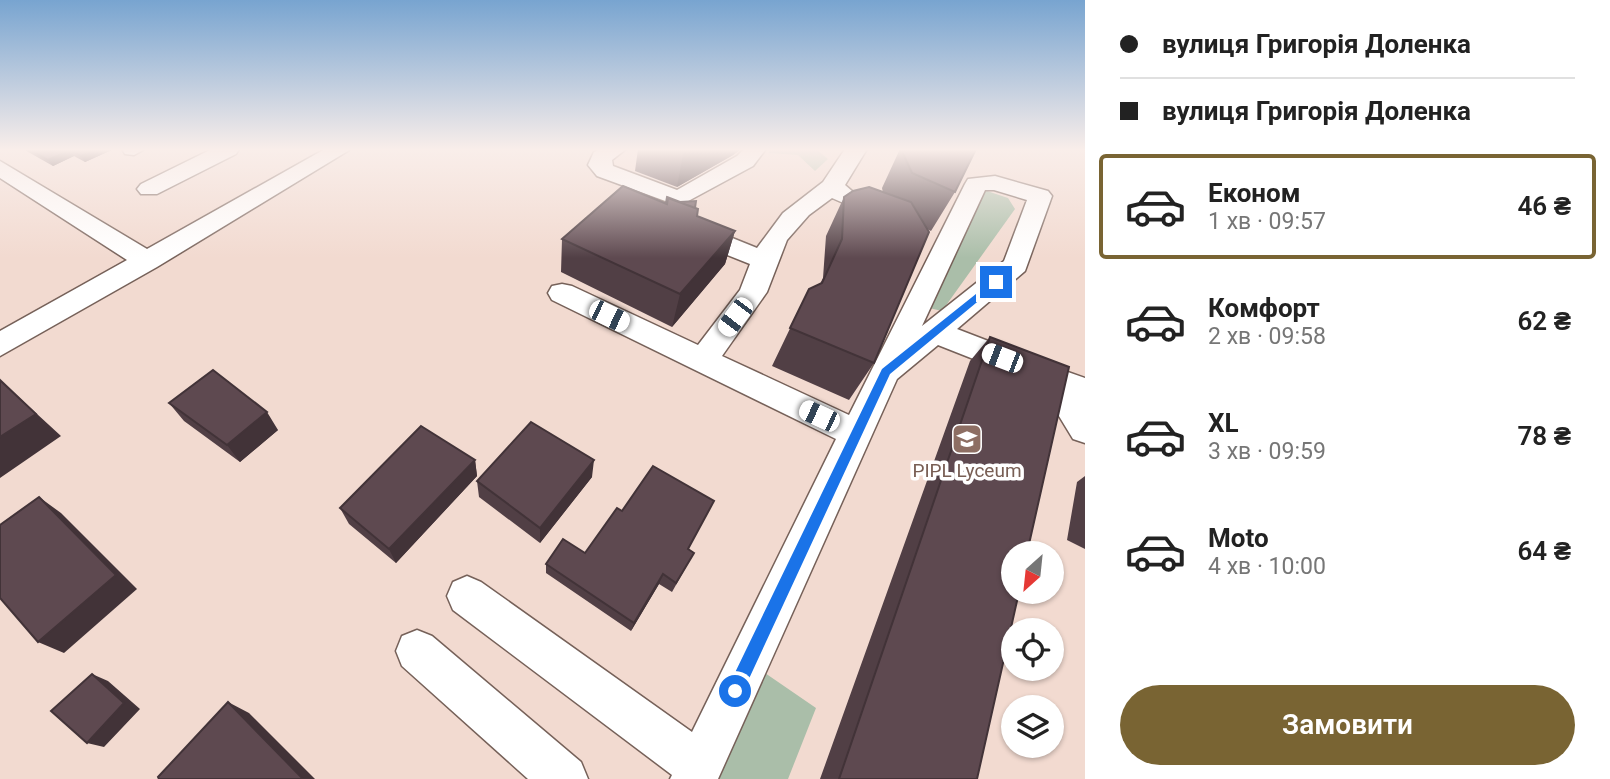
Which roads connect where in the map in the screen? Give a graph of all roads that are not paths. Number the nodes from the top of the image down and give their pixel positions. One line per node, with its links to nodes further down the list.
1 (28, 185): 15 (street)
2 (156, 185): 9 (street)
3 (278, 185): 15 (street)
4 (643, 185): 5 (street)
5 (703, 185)
6 (975, 185): 13 (street)
7 (1003, 185): 17 (street)
8 (832, 187): 10 (street); 14 (street)
9 (149, 189)
10 (873, 213)
11 (667, 222): 14 (street)
12 (917, 243): 13 (street)
13 (940, 258): 20 (street)
14 (764, 260): 19 (street)
15 (148, 261): 18 (street)
16 (562, 293): 19 (street)
17 (935, 332): 20 (street); 21 (street)
18 (0, 345)
19 (702, 361): 23 (street)
20 (886, 372): 23 (street)
21 (1075, 387): 22 (street)
22 (1085, 429)
23 (857, 434): 26 (street)
24 (467, 596): 26 (street)
25 (418, 651): 27 (street)
26 (696, 772)
27 (565, 779)

